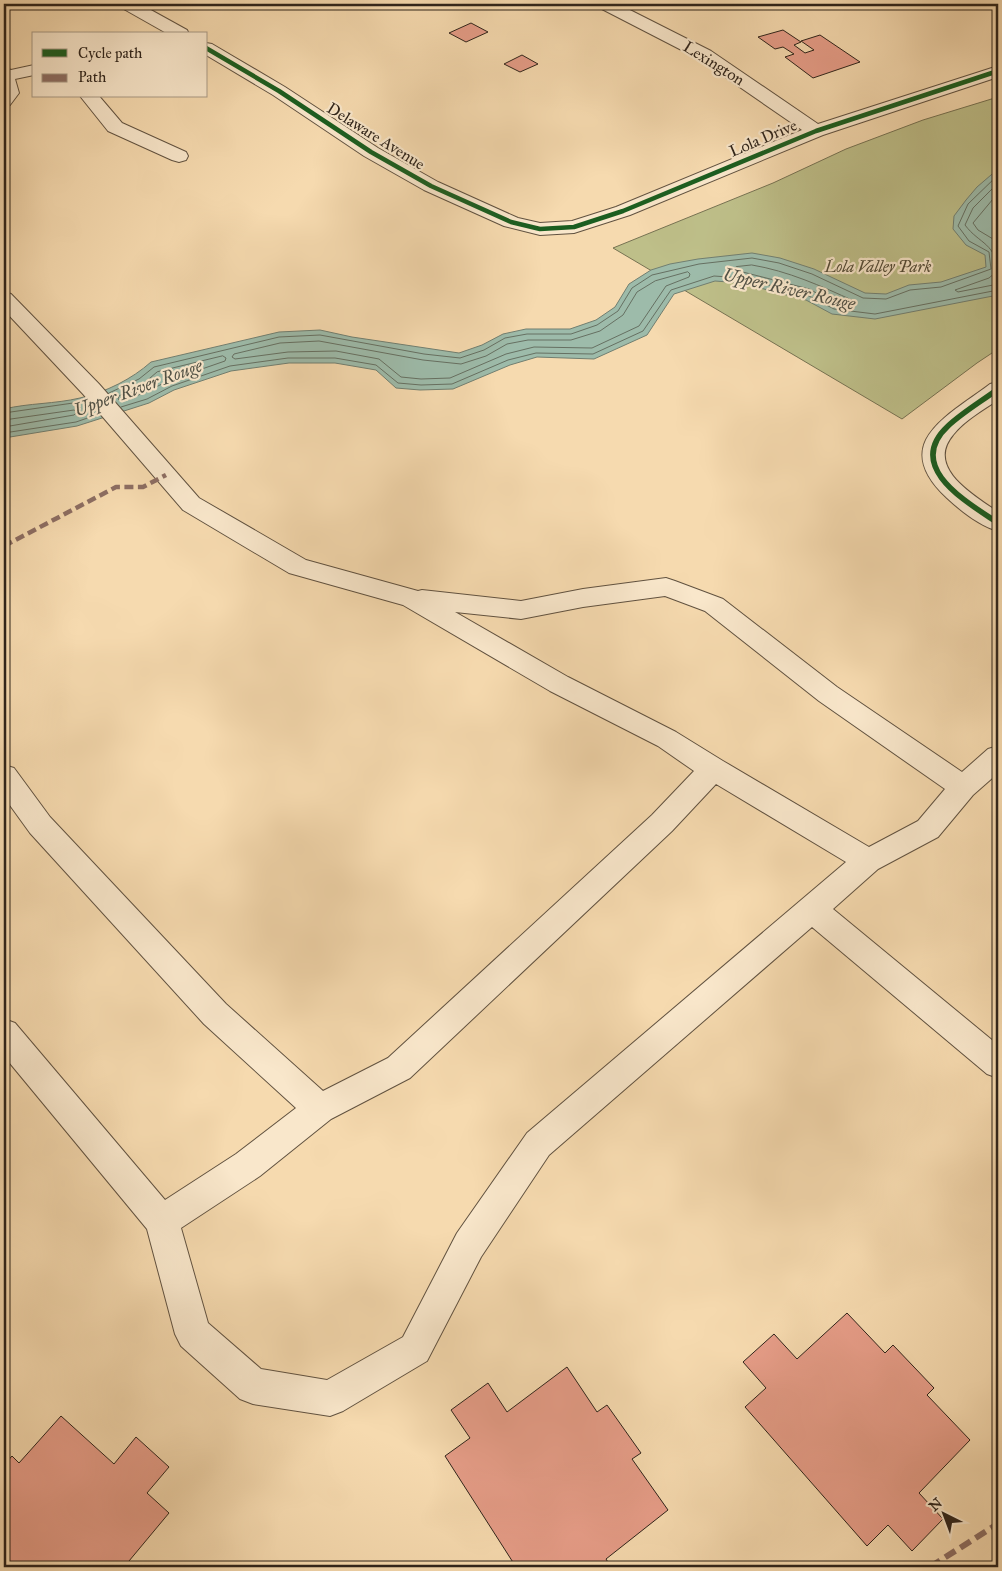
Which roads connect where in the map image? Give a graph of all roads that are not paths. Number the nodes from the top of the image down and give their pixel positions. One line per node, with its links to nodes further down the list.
1 (128, 4): 3 (street)
2 (606, 4): 10 (street, Lexington)
3 (177, 32)
4 (208, 49): 12 (street, Delaware Avenue)
5 (32, 70): 7 (street)
6 (998, 71): 10 (street, Lola Drive)
7 (5, 74): 9 (street)
8 (91, 98): 11 (street)
9 (4, 101)
10 (816, 131): 12 (street, Lola Drive)
11 (179, 156)
12 (540, 229)
13 (4, 298): 16 (street)
14 (998, 389): 15 (street)
15 (998, 523)
16 (411, 598): 18 (street); 20 (street)
17 (998, 757): 20 (street)
18 (713, 769): 21 (street); 25 (street)
19 (4, 776): 25 (street)
20 (962, 787): 21 (street)
21 (868, 861): 22 (street)
22 (812, 909): 24 (street); 26 (street)
23 (4, 1033): 26 (street)
24 (998, 1064)
25 (320, 1109): 26 (street)
26 (162, 1221)

